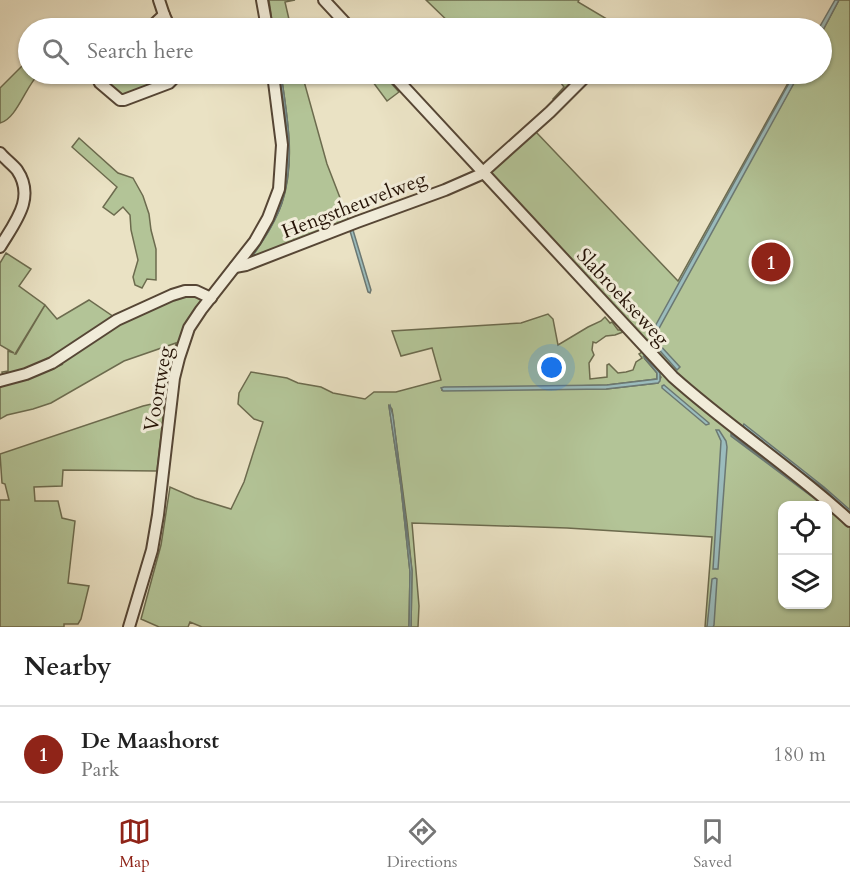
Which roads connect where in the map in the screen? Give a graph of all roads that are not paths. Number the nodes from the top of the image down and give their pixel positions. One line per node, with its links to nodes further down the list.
1 (159, 0): 4 (street)
2 (262, 0): 7 (street)
3 (324, 0): 8 (street)
4 (165, 15): 5 (street); 6 (street)
5 (162, 18)
6 (166, 18)
7 (265, 18)
8 (341, 18)
9 (101, 84): 10 (street)
10 (166, 84)
11 (274, 84): 17 (street, Voortweg)
12 (401, 84): 15 (street, Slabroekseweg)
13 (578, 84): 15 (street, Hengstheuvelweg)
14 (0, 153): 16 (street)
15 (483, 172): 17 (street, Hengstheuvelweg); 20 (street, Slabroekseweg)
16 (0, 247)
17 (235, 267): 18 (street, Voortweg)
18 (211, 298): 19 (street); 21 (street, Voortweg)
19 (0, 381)
20 (850, 521)
21 (129, 627)

